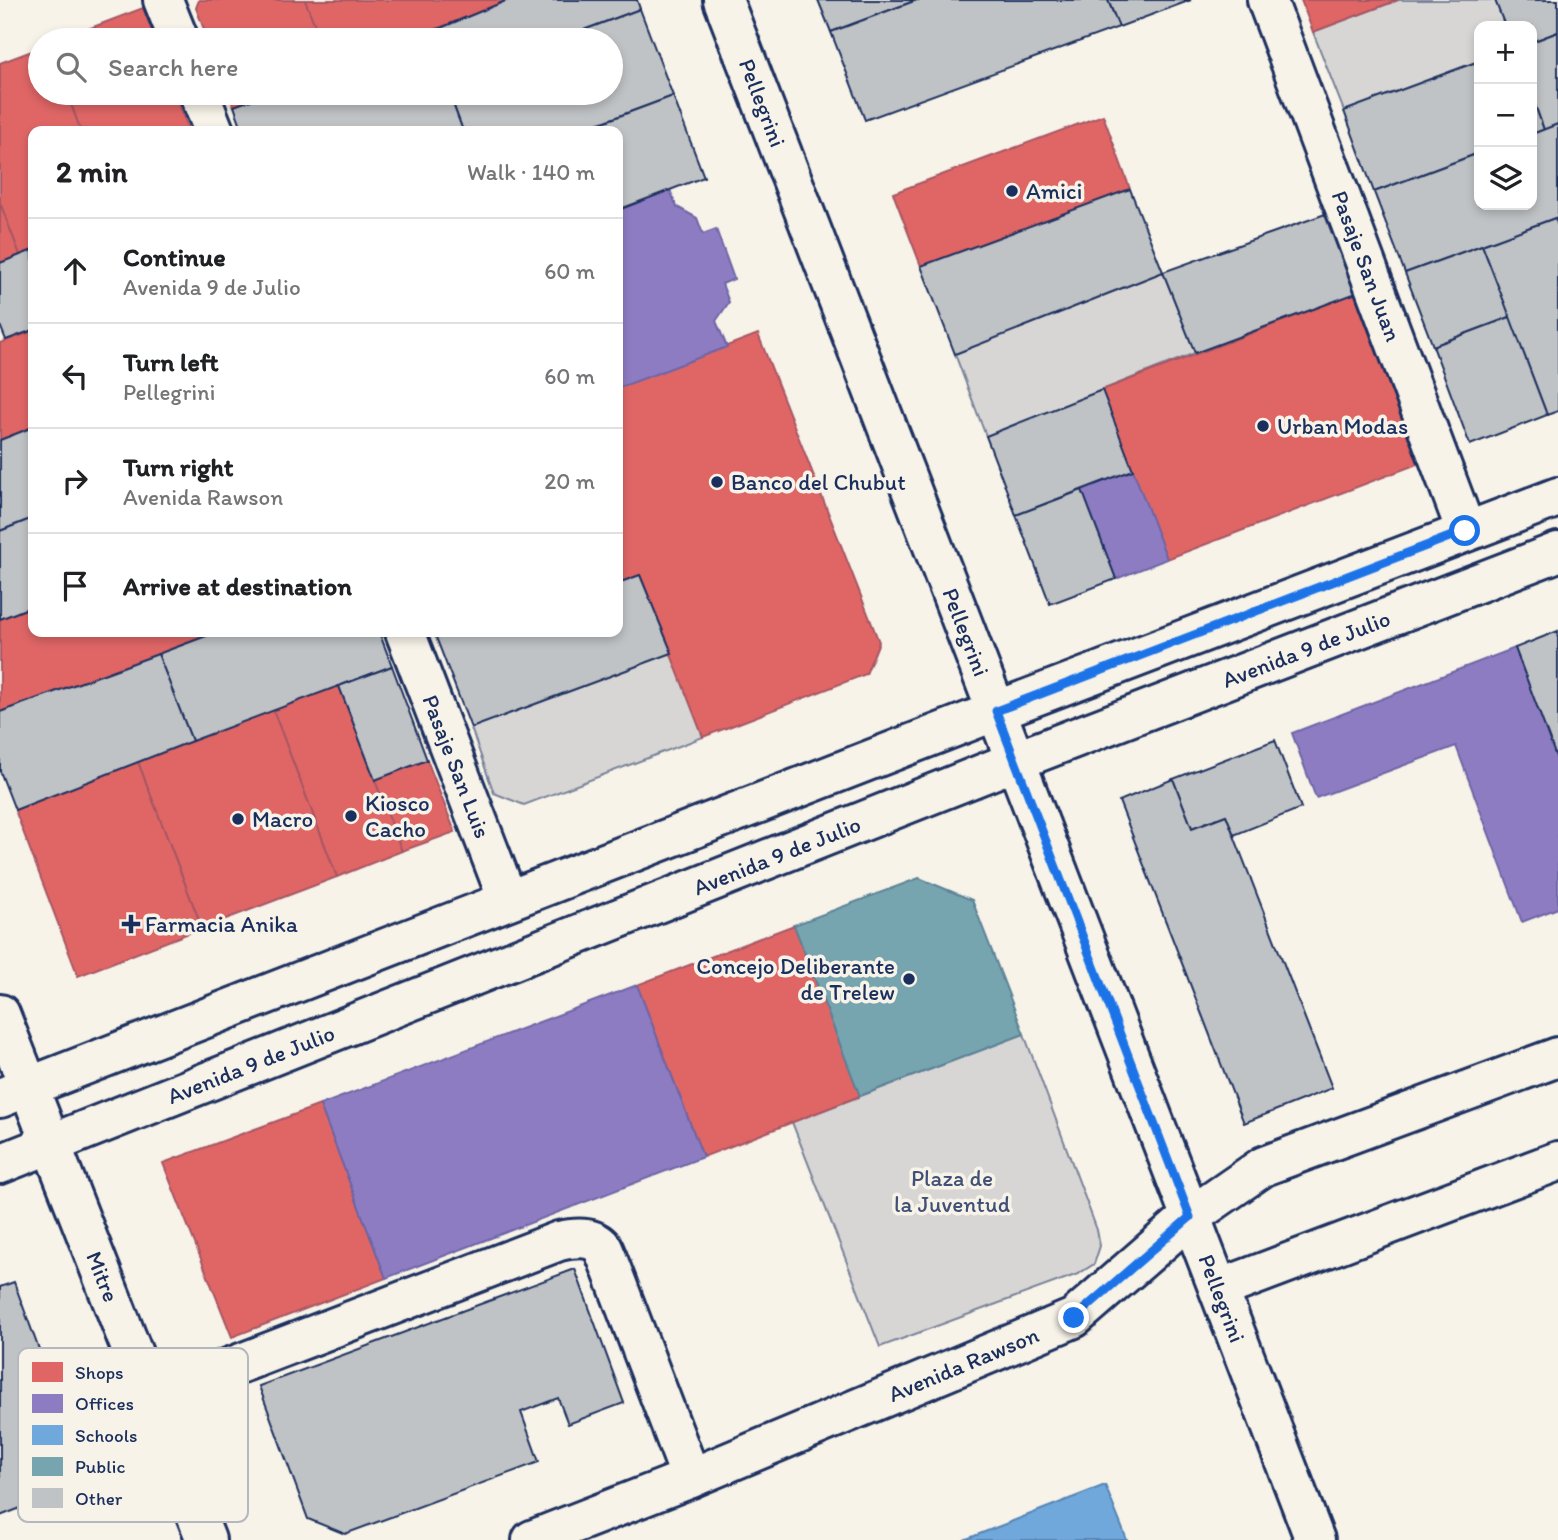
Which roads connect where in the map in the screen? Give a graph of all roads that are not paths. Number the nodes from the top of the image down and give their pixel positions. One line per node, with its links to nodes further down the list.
1 (163, 0): 4 (street)
2 (723, 0): 11 (street, Pellegrini)
3 (1267, 0): 8 (street, Pasaje San Juan)
4 (174, 28)
5 (204, 105): 6 (street)
6 (212, 126)
7 (1558, 496): 8 (street)
8 (1465, 531): 11 (street)
9 (1558, 552): 12 (street, Avenida 9 de Julio)
10 (407, 637): 13 (street, Pasaje San Luis)
11 (996, 711): 12 (street, Pellegrini); 13 (street)
12 (1015, 761): 17 (street, Avenida 9 de Julio); 20 (street, Pellegrini)
13 (508, 900): 16 (street)
14 (0, 1014): 16 (street, Mitre)
15 (1558, 1057): 20 (street, Avenida Rawson)
16 (14, 1092): 17 (street, Mitre)
17 (50, 1145): 19 (street, Avenida 9 de Julio); 22 (street, Mitre)
18 (1558, 1161): 21 (street)
19 (0, 1164)
20 (1190, 1217): 21 (street, Pellegrini); 24 (street, Avenida Rawson)
21 (1219, 1289): 28 (street, Pellegrini)
22 (130, 1348)
23 (248, 1360): 24 (street)
24 (691, 1478): 27 (street, Avenida Rawson)
25 (199, 1522): 26 (street, Mitre)
26 (206, 1540)
27 (532, 1540)
28 (1315, 1540)

